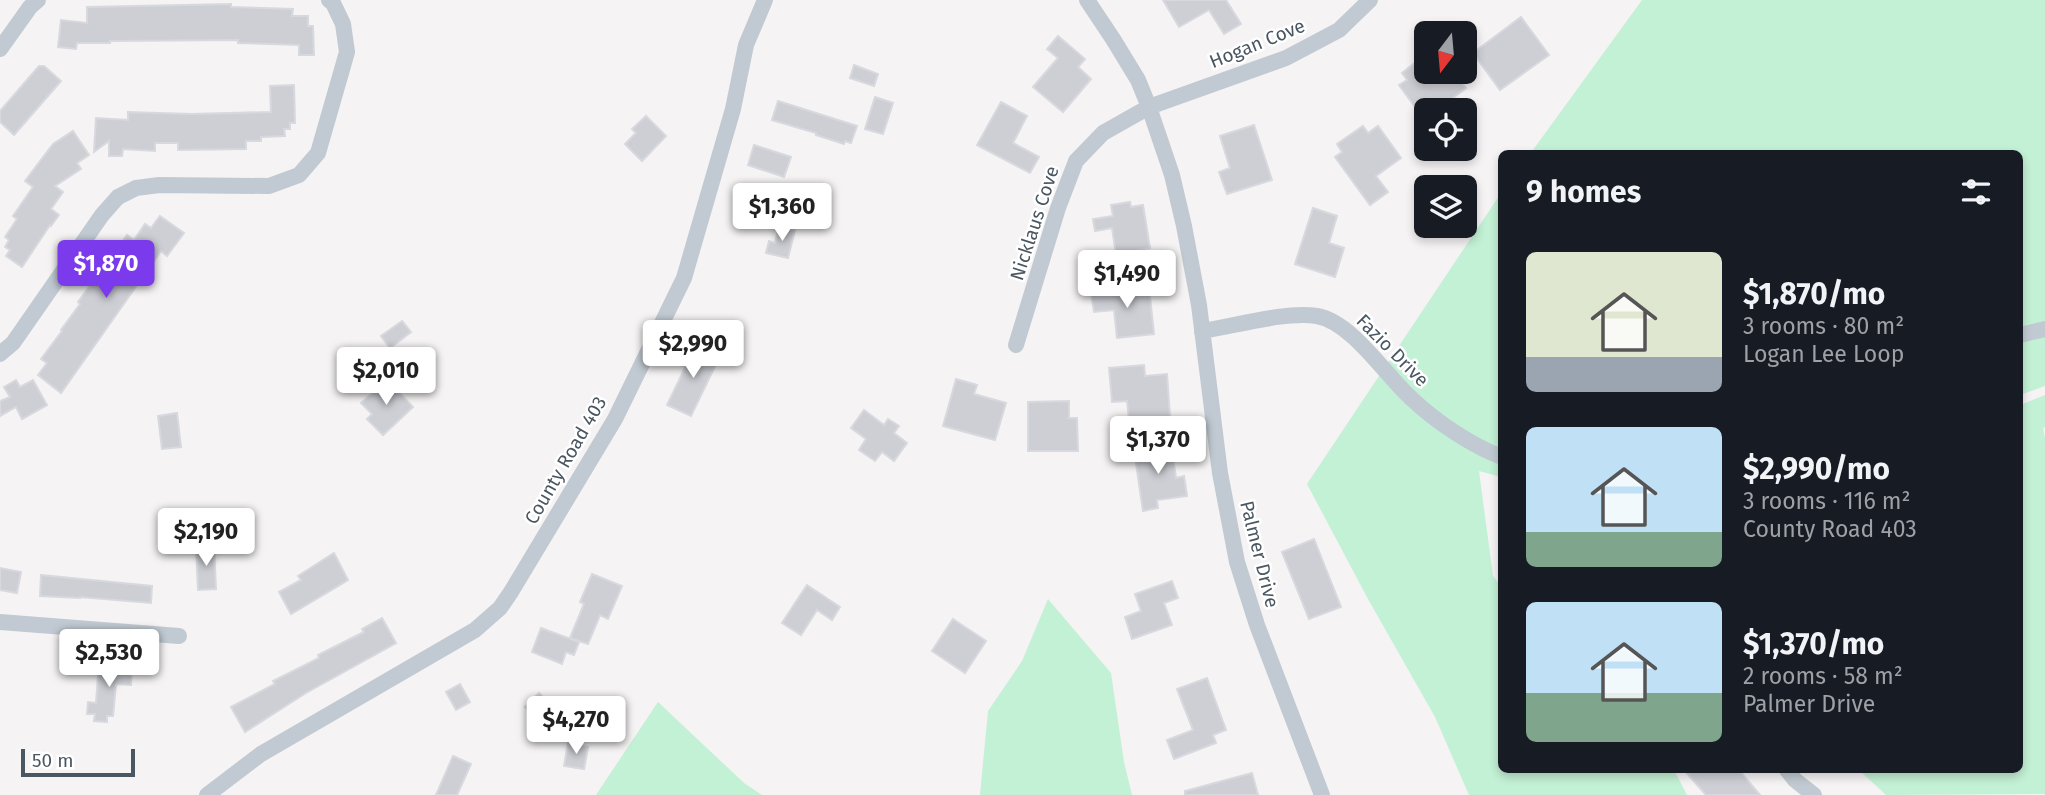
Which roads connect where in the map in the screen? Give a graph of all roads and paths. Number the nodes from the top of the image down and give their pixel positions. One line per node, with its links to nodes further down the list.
1 (38, 0): 6 (street)
2 (330, 0): 12 (street)
3 (765, 0): 17 (street, County Road 403)
4 (1087, 0): 7 (street, Palmer Drive)
5 (1370, 0): 7 (street, Hogan Cove)
6 (0, 49)
7 (1149, 107): 9 (street, Palmer Drive); 11 (street, Nicklaus Cove)
8 (2045, 329): 10 (street)
9 (1202, 331): 13 (street, Fazio Drive); 18 (street, Palmer Drive)
10 (2023, 334)
11 (1016, 345)
12 (0, 354)
13 (1498, 456)
14 (0, 622): 15 (street)
15 (179, 636)
16 (1790, 773): 19 (street)
17 (208, 795)
18 (1322, 795)
19 (1814, 795)

